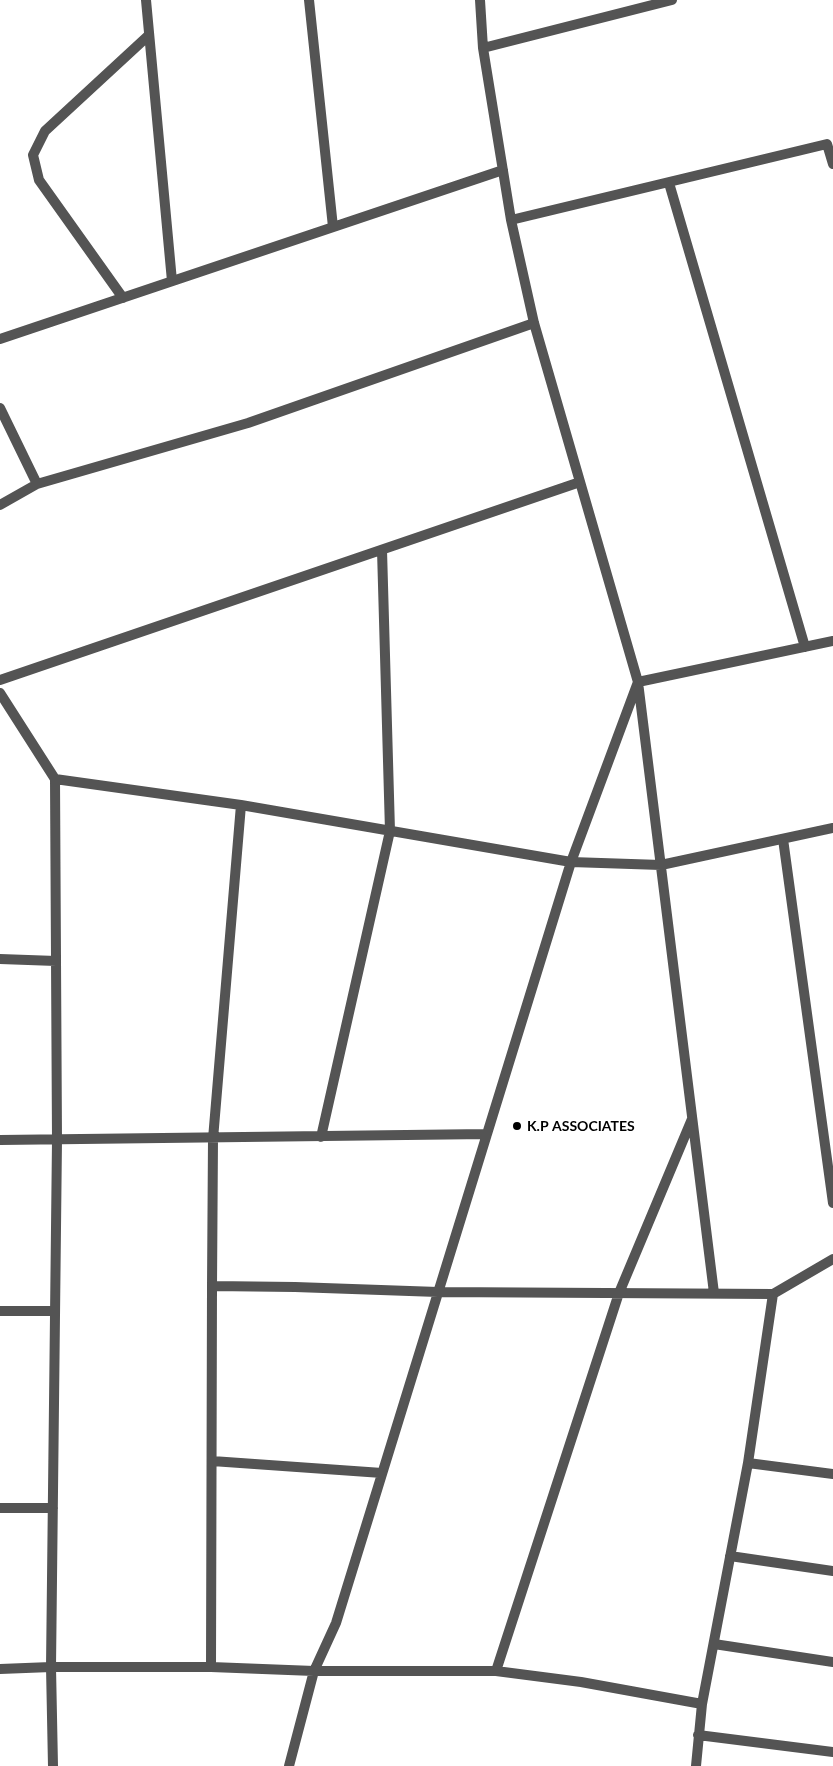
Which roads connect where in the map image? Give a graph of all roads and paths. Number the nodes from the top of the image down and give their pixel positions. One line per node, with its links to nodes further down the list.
1 (146, 0): 5 (street)
2 (308, 0): 12 (street)
3 (480, 0): 6 (street)
4 (672, 0): 6 (street)
5 (149, 34): 13 (street); 14 (street)
6 (483, 48): 9 (street)
7 (830, 143): 8 (street); 10 (street)
8 (833, 164)
9 (503, 170): 11 (street); 12 (street)
10 (669, 183): 11 (street); 23 (street)
11 (512, 220): 15 (street)
12 (333, 227): 13 (street)
13 (172, 281): 14 (street)
14 (123, 298): 16 (street)
15 (534, 323): 18 (street); 19 (street)
16 (0, 339)
17 (0, 408): 19 (street)
18 (580, 482): 21 (street); 25 (street)
19 (37, 484): 20 (street)
20 (0, 505)
21 (382, 550): 24 (street); 30 (street)
22 (833, 641): 23 (street)
23 (805, 647): 25 (street)
24 (0, 680)
25 (638, 682): 32 (street); 33 (street)
26 (0, 693): 27 (street)
27 (55, 779): 28 (street); 35 (street)
28 (240, 805): 30 (street); 39 (street)
29 (833, 828): 31 (street)
30 (390, 831): 32 (street); 38 (street)
31 (783, 839): 33 (street); 42 (street)
32 (571, 862): 33 (street); 37 (street)
33 (661, 865): 36 (street)
34 (0, 959): 35 (street)
35 (56, 961): 41 (street)
36 (693, 1118): 46 (street); 47 (street)
37 (487, 1134): 38 (street); 45 (street)
38 (321, 1137): 39 (street)
39 (213, 1139): 41 (street); 44 (street)
40 (0, 1140): 41 (street)
41 (57, 1140): 50 (street)
42 (833, 1203)
43 (833, 1259): 48 (street)
44 (212, 1286): 45 (street); 51 (street)
45 (438, 1292): 46 (street); 53 (street)
46 (619, 1293): 47 (street); 65 (street)
47 (714, 1293): 48 (street)
48 (773, 1294): 52 (street)
49 (0, 1311): 50 (street)
50 (55, 1311): 56 (street)
51 (212, 1461): 53 (street); 62 (street)
52 (748, 1463): 54 (street); 57 (street)
53 (382, 1473): 64 (street)
54 (833, 1474)
55 (0, 1508): 56 (street)
56 (53, 1508): 61 (street)
57 (730, 1556): 58 (street); 59 (street)
58 (833, 1571)
59 (714, 1644): 60 (street); 66 (street)
60 (833, 1662)
61 (51, 1666): 62 (street); 63 (street); 69 (street)
62 (211, 1667): 64 (street)
63 (0, 1668)
64 (314, 1671): 65 (street); 70 (street)
65 (496, 1671): 66 (street)
66 (702, 1704): 67 (street)
67 (698, 1735): 68 (street); 71 (street)
68 (833, 1752)
69 (53, 1766)
70 (289, 1766)
71 (696, 1766)

